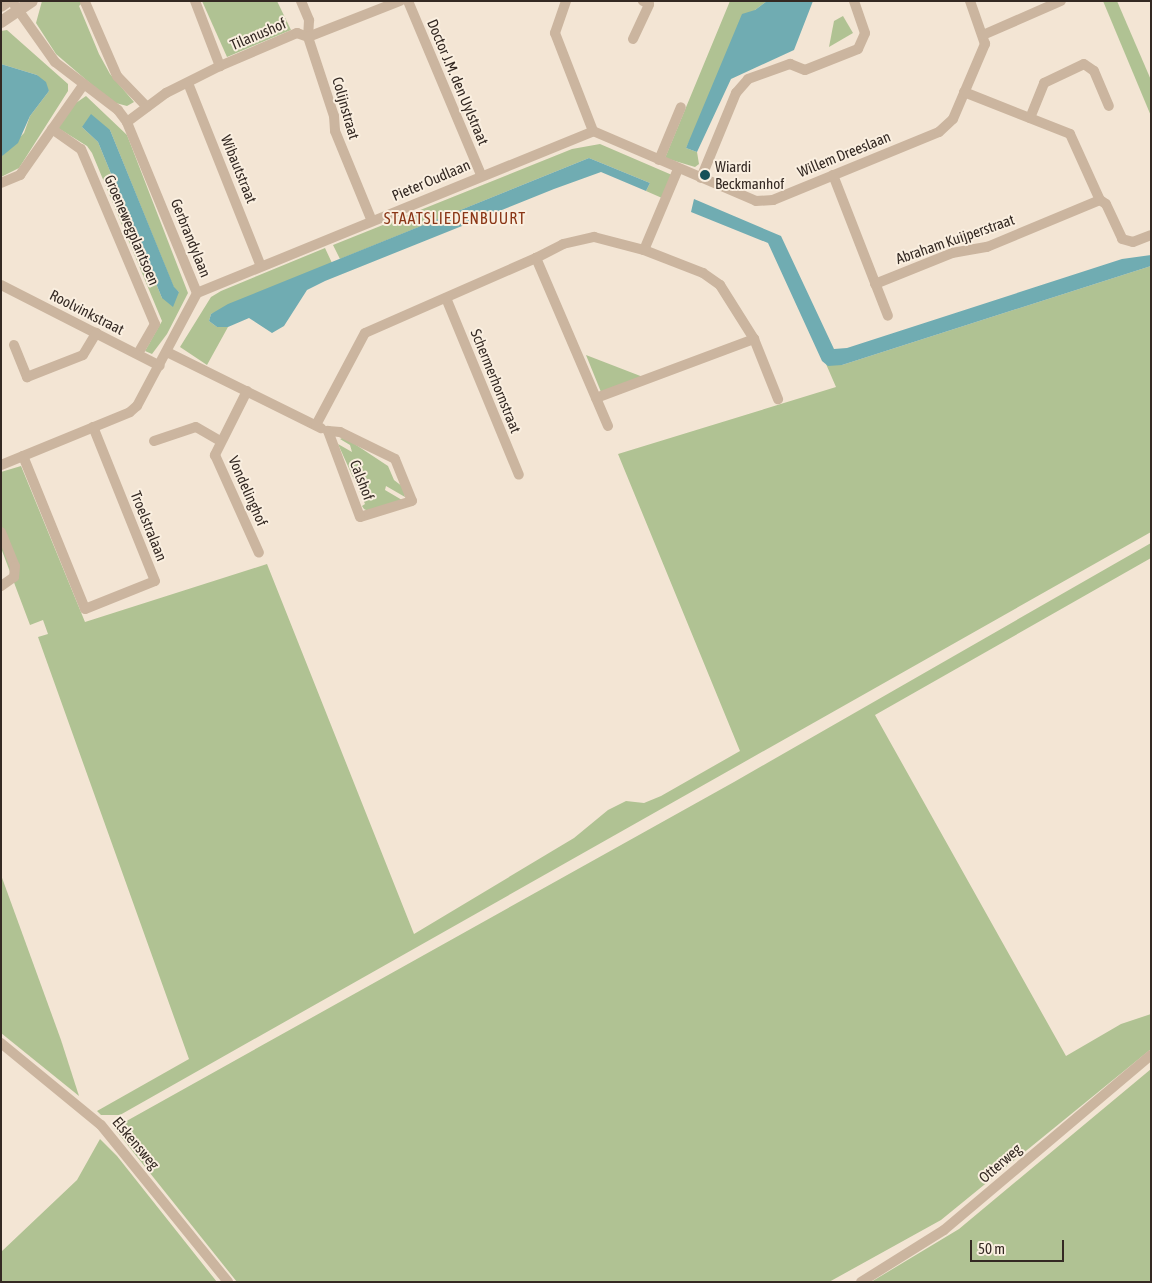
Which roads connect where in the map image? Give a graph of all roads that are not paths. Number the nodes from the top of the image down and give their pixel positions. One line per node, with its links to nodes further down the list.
1 (8, 1): 13 (street)
2 (32, 1): 14 (street)
3 (195, 1): 19 (street, Tilanushof)
4 (301, 1): 17 (street, Colijnstraat)
5 (400, 1): 17 (street, Tilanushof)
6 (408, 1): 32 (street, Doctor J.M. den Uylstraat)
7 (566, 1): 29 (street)
8 (643, 1): 18 (street)
9 (854, 1): 34 (street)
10 (970, 1): 16 (street)
11 (1061, 1): 16 (street)
12 (84, 2): 24 (street)
13 (1, 6)
14 (15, 6): 15 (street); 20 (street, Gerbrandylaan)
15 (1, 22)
16 (983, 34): 22 (street, Willem Dreeslaan)
17 (308, 37): 19 (street, Tilanushof); 37 (street, Colijnstraat)
18 (633, 38)
19 (220, 66): 21 (street, Tilanushof)
20 (84, 84): 27 (street, Gerbrandylaan); 28 (street)
21 (188, 84): 24 (street, Tilanushof); 41 (street, Wibautstraat)
22 (964, 92): 26 (street); 33 (street, Willem Dreeslaan)
23 (1109, 106): 26 (street)
24 (147, 107): 27 (street, Tilanushof)
25 (681, 107): 30 (street)
26 (1030, 118): 36 (street)
27 (127, 122): 44 (street, Gerbrandylaan)
28 (52, 129): 35 (street); 51 (street, Groenewegplantsoen)
29 (594, 131): 30 (street, Willem Dreeslaan); 32 (street, Pieter Oudlaan)
30 (659, 160): 31 (street, Willem Dreeslaan)
31 (678, 169): 34 (street, Willem Dreeslaan); 39 (street)
32 (481, 175): 37 (street, Pieter Oudlaan)
33 (833, 175): 34 (street, Willem Dreeslaan); 42 (street)
34 (701, 178)
35 (1, 183)
36 (1100, 200): 38 (street); 42 (street, Abraham Kuijperstraat)
37 (372, 220): 41 (street, Pieter Oudlaan)
38 (1151, 235)
39 (644, 250): 40 (street); 48 (street)
40 (536, 258): 45 (street); 54 (street)
41 (261, 266): 44 (street, Pieter Oudlaan)
42 (876, 284): 46 (street)
43 (1, 285): 47 (street, Roolvinkstraat)
44 (198, 293): 50 (street, Gerbrandylaan)
45 (446, 298): 56 (street); 64 (street, Schermerhornstraat)
46 (888, 316)
47 (96, 333): 49 (street); 51 (street, Roolvinkstraat)
48 (754, 339): 54 (street); 55 (street)
49 (14, 345)
50 (167, 352): 52 (street, Gerbrandylaan); 53 (street, Calshof)
51 (138, 354): 52 (street, Roolvinkstraat)
52 (160, 366): 58 (street, Gerbrandylaan)
53 (247, 391): 56 (street, Calshof); 61 (street, Vondelinghof)
54 (596, 398): 57 (street)
55 (778, 399)
56 (316, 425): 59 (street, Calshof)
57 (608, 426)
58 (93, 427): 62 (street, Gerbrandylaan); 62 (street, Troelstralaan)
59 (328, 431): 59 (street, Calshof)
60 (154, 441): 61 (street, Vondelinghof)
61 (220, 441): 66 (street, Vondelinghof)
62 (23, 456): 63 (street, Gerbrandylaan)
63 (1, 465)
64 (519, 475)
65 (1, 532): 67 (street)
66 (258, 553)
67 (1, 586)
68 (1, 1043): 70 (street, Elskensweg)
69 (1151, 1055): 71 (street, Otterweg)
70 (228, 1282)
71 (860, 1282)

